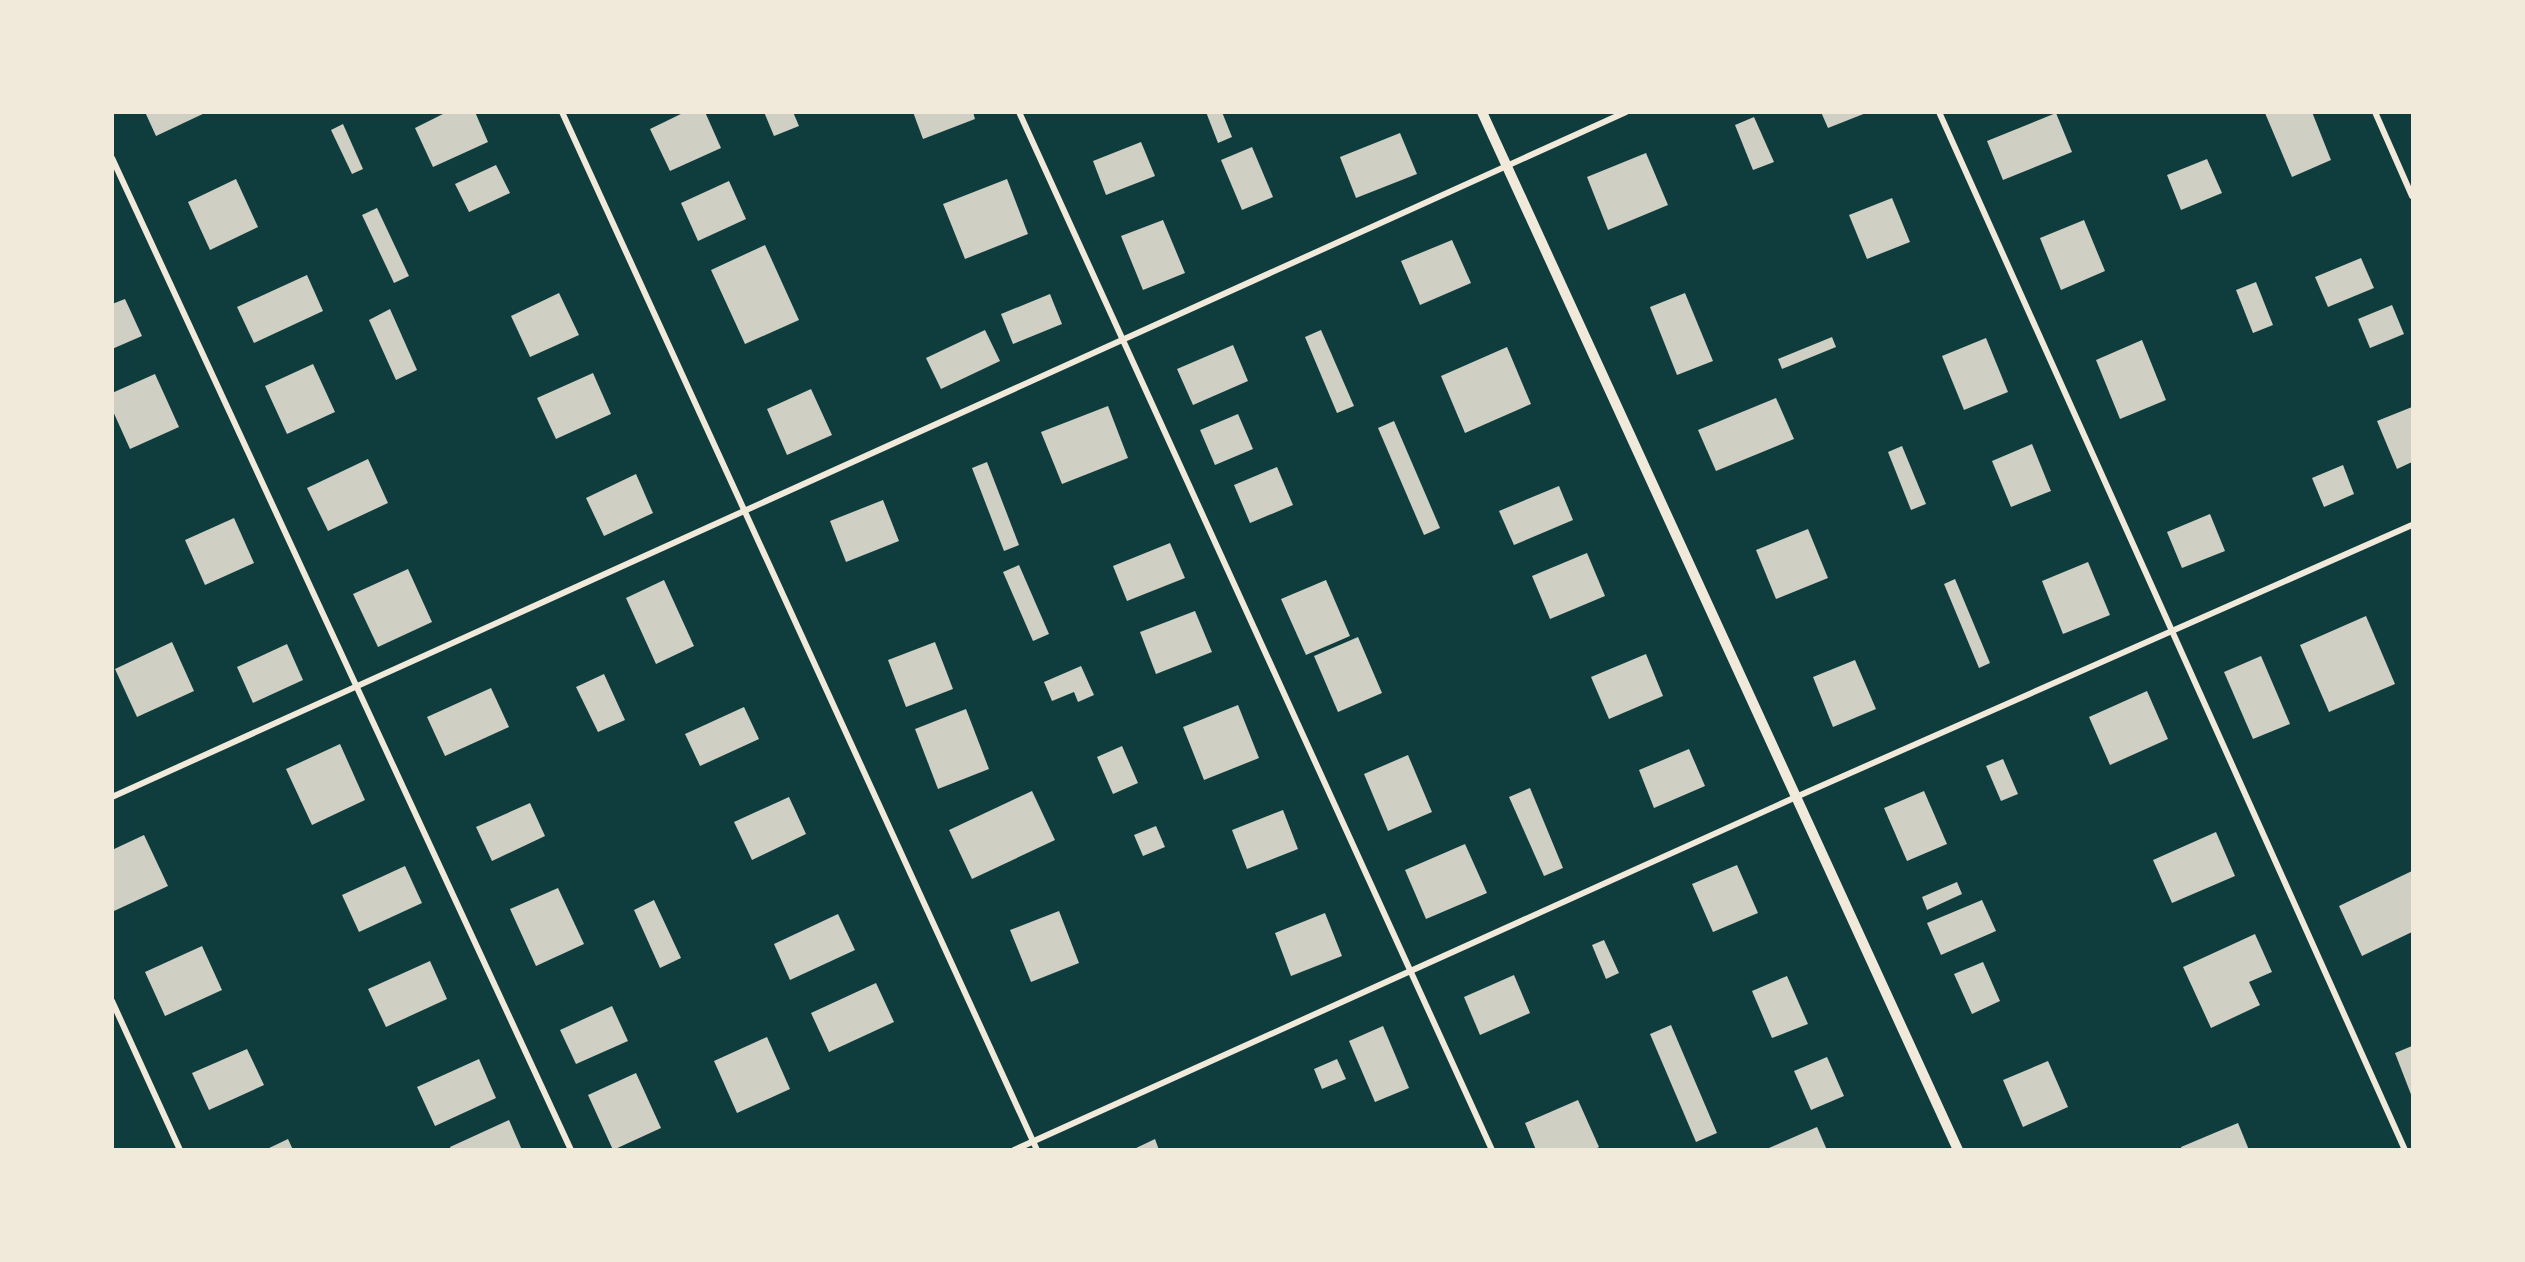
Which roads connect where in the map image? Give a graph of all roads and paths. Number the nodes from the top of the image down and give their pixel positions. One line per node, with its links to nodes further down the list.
1 (562, 112): 11 (street)
2 (1019, 112): 10 (street)
3 (1482, 112): 8 (street)
4 (1626, 112): 8 (street)
5 (1939, 112): 13 (street)
6 (2374, 112): 9 (street)
7 (112, 158): 14 (street)
8 (1506, 165): 10 (street); 16 (street)
9 (2412, 196)
10 (1122, 339): 11 (street); 17 (street)
11 (745, 510): 14 (street); 19 (street)
12 (2412, 525): 13 (street)
13 (2172, 631): 16 (street); 26 (street)
14 (357, 686): 15 (street); 21 (street)
15 (112, 797)
16 (1796, 797): 17 (street); 25 (street)
17 (1411, 971): 19 (street); 24 (street)
18 (112, 1001): 20 (street)
19 (1033, 1141): 22 (street); 23 (street)
20 (180, 1149)
21 (572, 1149)
22 (1014, 1149)
23 (1038, 1149)
24 (1492, 1149)
25 (1958, 1149)
26 (2404, 1149)

